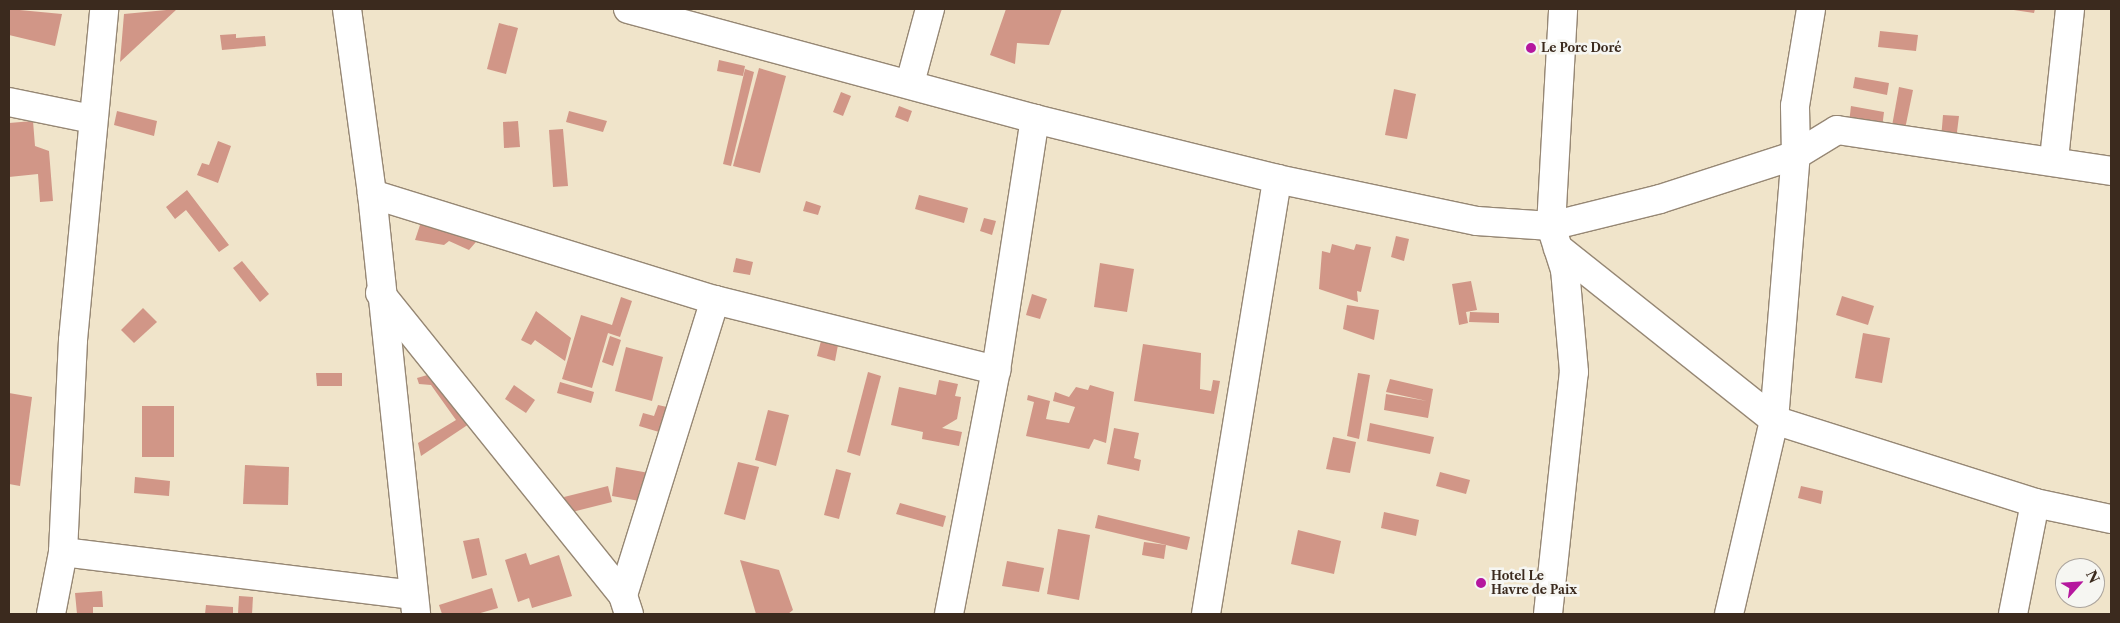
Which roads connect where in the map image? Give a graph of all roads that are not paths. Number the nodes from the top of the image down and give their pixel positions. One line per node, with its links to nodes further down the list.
1 (104, 9): 11 (street)
2 (347, 9): 17 (street)
3 (628, 9): 8 (street)
4 (930, 9): 9 (street)
5 (1563, 9): 18 (street)
6 (1811, 9): 13 (street)
7 (2070, 9): 14 (street)
8 (669, 14): 9 (street)
9 (910, 82): 12 (street)
10 (9, 102): 11 (street)
11 (92, 119): 25 (street)
12 (1035, 119): 16 (street); 21 (street)
13 (1796, 155): 14 (street); 18 (street); 22 (street)
14 (2054, 159): 15 (street)
15 (2111, 171)
16 (1278, 179): 18 (street); 30 (street)
17 (372, 194): 19 (street); 20 (street)
18 (1555, 237): 22 (street); 31 (street)
19 (380, 294): 26 (street); 27 (street)
20 (716, 300): 21 (street); 26 (street)
21 (996, 370): 29 (street)
22 (1774, 420): 23 (street); 32 (street)
23 (2035, 503): 24 (street); 33 (street)
24 (2111, 519)
25 (63, 552): 27 (street); 28 (street)
26 (626, 604)
27 (415, 605)
28 (51, 614)
29 (949, 614)
30 (1206, 614)
31 (1548, 614)
32 (1729, 614)
33 (2013, 614)

